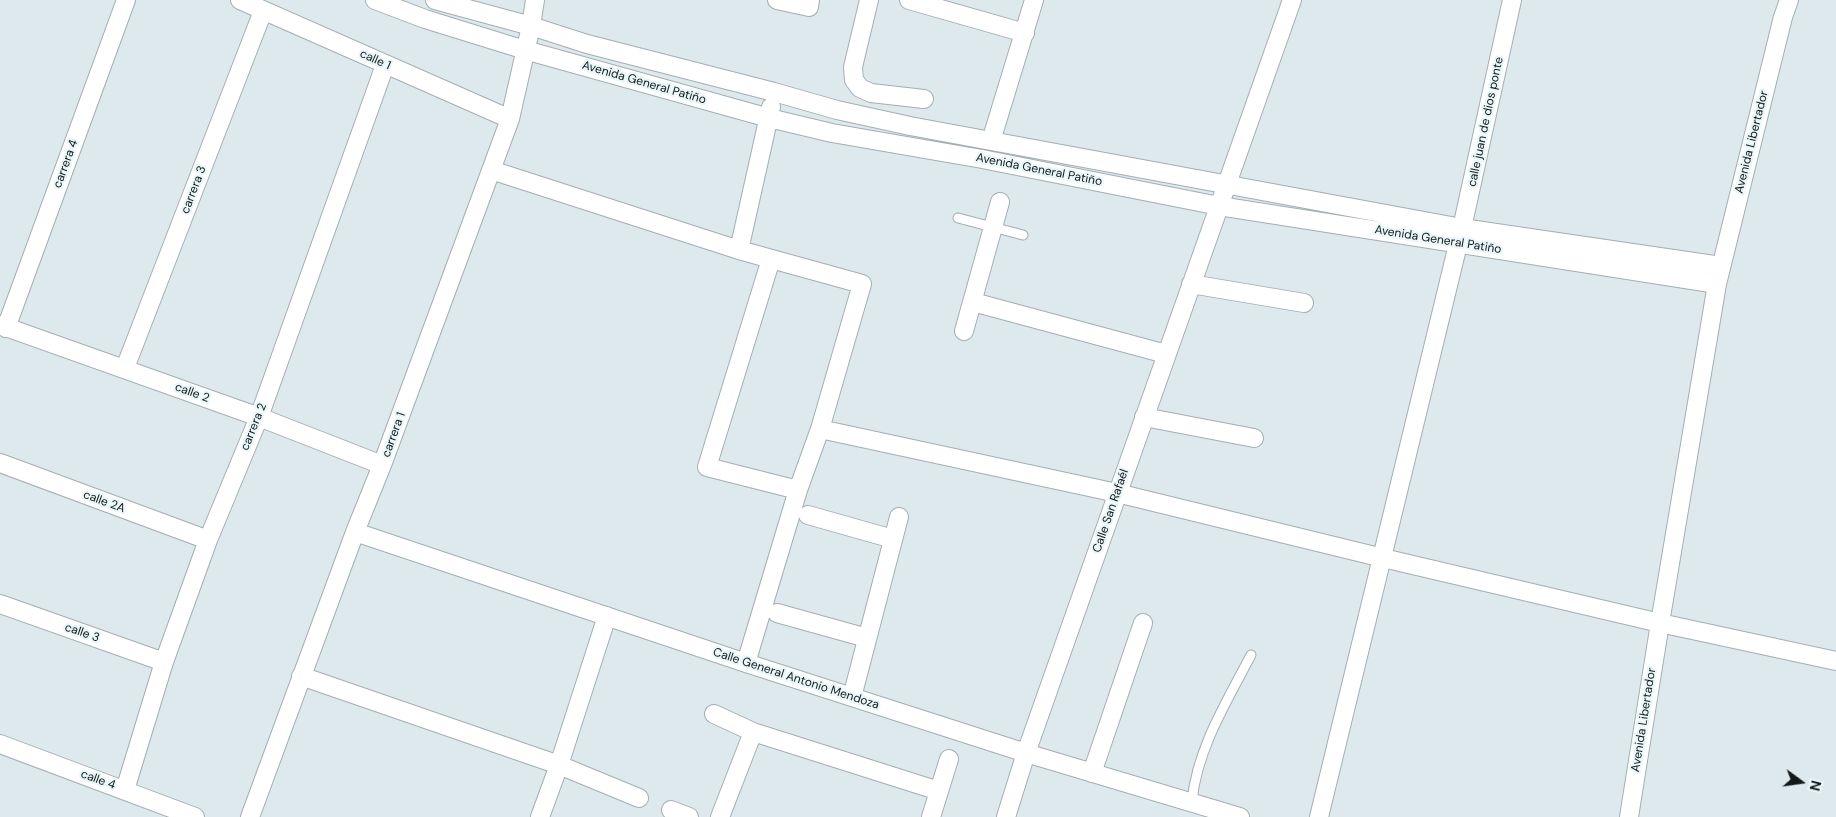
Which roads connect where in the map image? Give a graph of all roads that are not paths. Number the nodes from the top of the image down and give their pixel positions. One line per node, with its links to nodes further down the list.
1 (126, 0): 39 (street, carrera 4)
2 (240, 0): 14 (street, calle 1)
3 (375, 0): 17 (street, Avenida General Patiño)
4 (434, 0): 15 (street, Avenida General Patiño)
5 (535, 0): 15 (street, carrera 1)
6 (777, 0): 7 (street)
7 (810, 0)
8 (868, 0): 20 (street)
9 (909, 0): 16 (street)
10 (1034, 0): 16 (street)
11 (1292, 0): 25 (street, Calle San Rafaél)
12 (1512, 0): 31 (street, calle juan de dios ponte)
13 (1789, 0): 34 (street, Avenida Libertador)
14 (263, 11): 18 (street, calle 1); 42 (street, carrera 3)
15 (531, 26): 17 (street, carrera 1); 19 (street, Avenida General Patiño)
16 (1024, 33): 23 (street)
17 (525, 50): 21 (street, Avenida General Patiño); 22 (street, carrera 1)
18 (385, 65): 22 (street, calle 1); 43 (street, carrera 2)
19 (774, 92): 21 (street); 23 (street, Avenida General Patiño)
20 (924, 99)
21 (769, 118): 27 (street, Avenida General Patiño); 32 (street)
22 (510, 119): 24 (street, carrera 1)
23 (991, 141): 25 (street, Avenida General Patiño)
24 (491, 170): 32 (street); 48 (street, carrera 1)
25 (1225, 185): 27 (street, Calle San Rafaél); 31 (street, Avenida General Patiño)
26 (1000, 202): 29 (street)
27 (1219, 206): 31 (street, Avenida General Patiño); 35 (street, Calle San Rafaél)
28 (958, 218): 29 (lane)
29 (993, 226): 30 (lane); 37 (street)
30 (1023, 235)
31 (1460, 236): 34 (street, Avenida General Patiño); 36 (street, Avenida General Patiño); 56 (street, calle juan de dios ponte)
32 (739, 250): 33 (street)
33 (771, 259): 45 (street); 49 (street)
34 (1721, 266): 36 (street, Avenida Libertador)
35 (1191, 284): 38 (street); 41 (street, Calle San Rafaél)
36 (1717, 284): 61 (street, Avenida Libertador)
37 (972, 302): 40 (street); 41 (street)
38 (1304, 304)
39 (3, 326): 42 (street, calle 2)
40 (964, 331)
41 (1166, 354): 44 (street, Calle San Rafaél)
42 (125, 368): 43 (street, calle 2)
43 (258, 417): 48 (street, calle 2); 55 (street, carrera 2)
44 (1144, 417): 46 (street); 50 (street, Calle San Rafaél)
45 (820, 429): 49 (street); 50 (street)
46 (1254, 438)
47 (0, 463): 55 (street, calle 2A)
48 (382, 465): 53 (street, carrera 1)
49 (798, 490): 66 (street)
50 (1117, 493): 56 (street); 72 (street, Calle San Rafaél)
51 (808, 515): 54 (street)
52 (898, 517): 54 (street)
53 (355, 532): 59 (street, Calle General Antonio Mendoza); 67 (street, carrera 1)
54 (893, 539): 62 (street)
55 (208, 540): 65 (street, carrera 2)
56 (1383, 558): 61 (street); 89 (street, calle juan de dios ponte)
57 (0, 604): 65 (street, calle 3)
58 (777, 613): 62 (street)
59 (608, 616): 66 (street, Calle General Antonio Mendoza); 74 (street)
60 (1142, 623): 75 (street)
61 (1660, 623): 64 (street); 90 (street, Avenida Libertador)
62 (867, 638): 68 (street)
63 (1251, 655): 79 (lane)
64 (1836, 661)
65 (164, 662): 76 (street, carrera 2)
66 (746, 663): 68 (street, Calle General Antonio Mendoza)
67 (301, 676): 74 (street); 82 (street, carrera 1)
68 (852, 697): 72 (street, Calle General Antonio Mendoza)
69 (714, 714): 70 (street)
70 (753, 732): 77 (street); 85 (street)
71 (0, 744): 76 (street, calle 4)
72 (1026, 753): 75 (street, Calle General Antonio Mendoza); 87 (street, Calle San Rafaél)
73 (949, 759): 77 (street)
74 (559, 765): 78 (street); 83 (street)
75 (1092, 773): 79 (street, Calle General Antonio Mendoza)
76 (125, 790): 81 (street, calle 4)
77 (939, 791): 86 (street)
78 (640, 798)
79 (1192, 801): 88 (street, Calle General Antonio Mendoza)
80 (671, 810): 84 (street)
81 (195, 817)
82 (250, 817)
83 (540, 817)
84 (689, 817)
85 (720, 817)
86 (931, 817)
87 (1006, 817)
88 (1240, 817)
89 (1319, 817)
90 (1629, 817)

